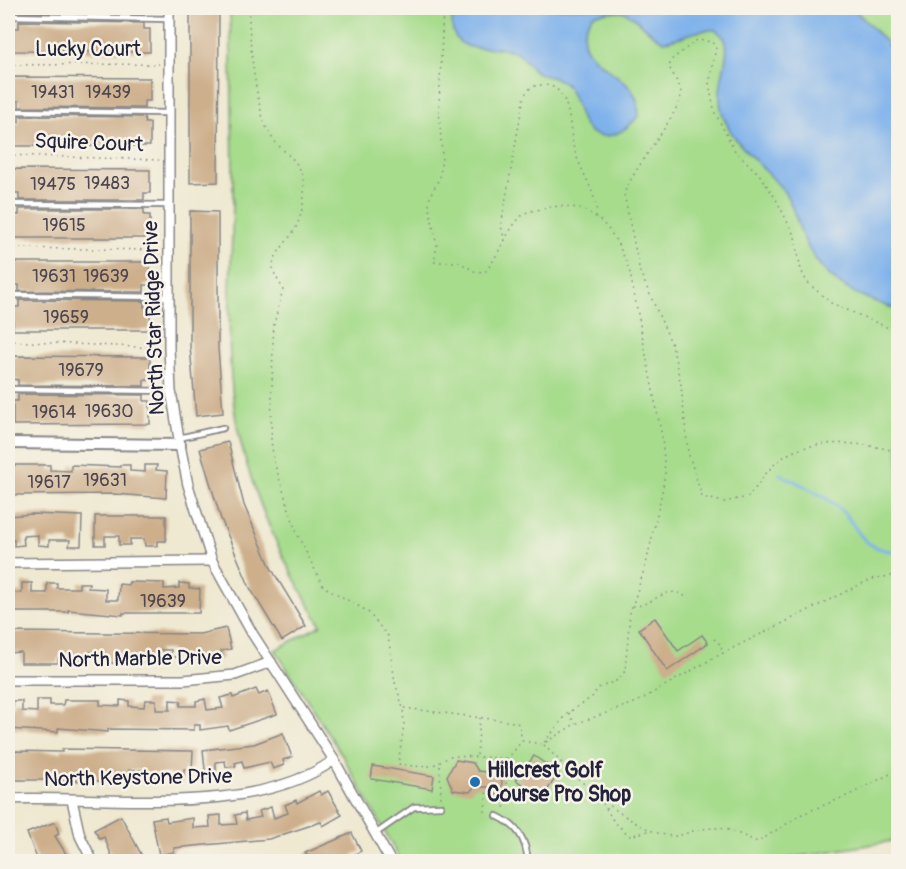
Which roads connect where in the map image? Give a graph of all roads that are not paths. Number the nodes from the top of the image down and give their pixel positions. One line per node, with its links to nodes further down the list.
1 (169, 8): 3 (street, North Star Ridge Drive)
2 (8, 16): 3 (lane)
3 (169, 19): 5 (street, North Star Ridge Drive)
4 (8, 111): 5 (lane)
5 (169, 113): 7 (street, North Star Ridge Drive)
6 (8, 204): 7 (lane)
7 (168, 205): 9 (street, North Star Ridge Drive)
8 (8, 295): 9 (lane)
9 (169, 297): 11 (street, North Star Ridge Drive)
10 (8, 389): 11 (lane)
11 (171, 391): 13 (street, North Star Ridge Drive)
12 (223, 428): 13 (lane)
13 (179, 442): 14 (street); 15 (street, North Star Ridge Drive)
14 (8, 444)
15 (212, 561): 16 (street); 17 (street, North Star Ridge Drive)
16 (8, 563)
17 (271, 662): 18 (street, North Marble Drive); 19 (street, North Star Ridge Drive)
18 (8, 680)
19 (334, 760): 21 (street, North Keystone Drive); 24 (street, North Star Ridge Drive)
20 (8, 799): 21 (street, North Keystone Drive)
21 (72, 800): 25 (street)
22 (441, 807): 24 (lane)
23 (497, 816): 27 (lane)
24 (375, 834): 26 (street, North Star Ridge Drive)
25 (93, 861)
26 (390, 861)
27 (528, 861)

